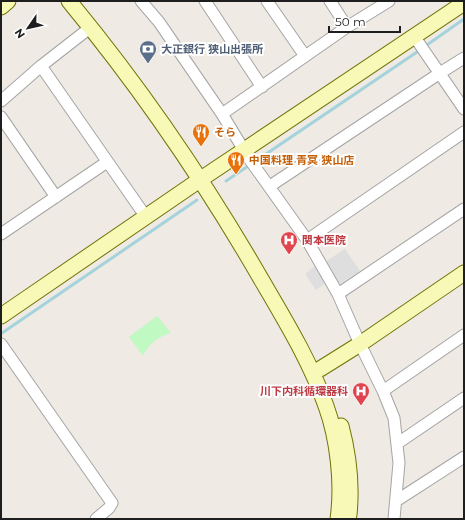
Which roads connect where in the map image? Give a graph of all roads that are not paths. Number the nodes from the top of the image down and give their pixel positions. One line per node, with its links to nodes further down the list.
1 (8, 1): 10 (street)
2 (69, 1): 11 (street)
3 (81, 1): 26 (street)
4 (141, 1): 21 (street)
5 (205, 1): 18 (street)
6 (267, 1): 14 (street)
7 (330, 1): 12 (street)
8 (389, 1): 12 (street)
9 (464, 3): 13 (street)
10 (1, 7)
11 (91, 27): 16 (street); 26 (street)
12 (348, 27): 14 (street)
13 (419, 43): 17 (street); 24 (street)
14 (305, 56): 18 (street)
15 (464, 58): 17 (street)
16 (41, 66): 19 (street); 25 (street)
17 (440, 73): 20 (street); 27 (street)
18 (262, 87): 21 (street)
19 (1, 101)
20 (464, 109)
21 (222, 114): 24 (street)
22 (1, 117): 28 (street)
23 (464, 132): 32 (street)
24 (250, 159): 26 (street); 27 (street)
25 (107, 162): 28 (street); 30 (street)
26 (204, 177): 30 (street); 39 (street); 46 (street)
27 (270, 186): 32 (street)
28 (56, 197): 31 (street)
29 (464, 209): 34 (street)
30 (146, 217): 35 (street)
31 (2, 231)
32 (307, 240): 34 (street)
33 (464, 273): 38 (street)
34 (338, 294): 38 (street)
35 (1, 316)
36 (464, 335): 40 (street)
37 (1, 344): 45 (street)
38 (360, 344): 39 (street); 40 (street)
39 (320, 369): 47 (street)
40 (383, 390): 42 (street)
41 (464, 398): 42 (street)
42 (398, 443): 44 (street)
43 (464, 457): 44 (street)
44 (396, 501): 48 (street)
45 (96, 519)
46 (338, 519)
47 (349, 519)
48 (394, 519)

